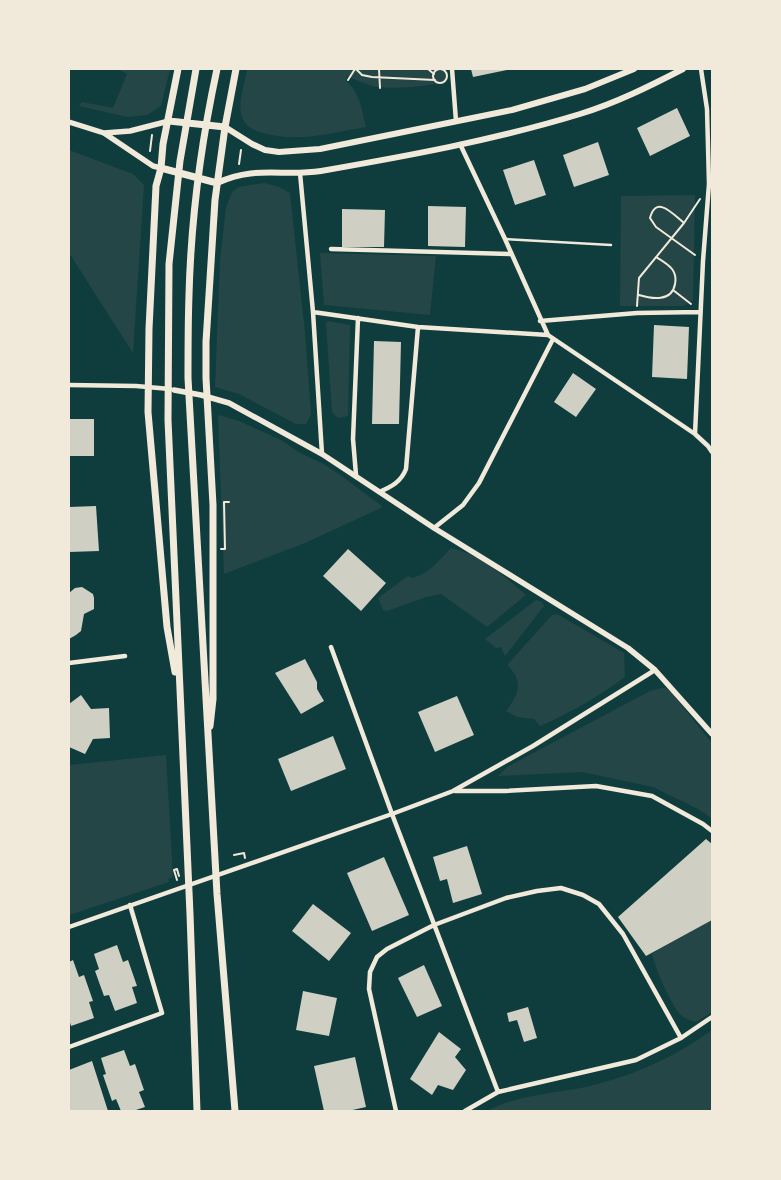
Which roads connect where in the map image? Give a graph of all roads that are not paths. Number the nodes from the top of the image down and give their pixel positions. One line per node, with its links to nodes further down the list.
1 (178, 69): 9 (main road)
2 (196, 69): 42 (main road)
3 (217, 69): 44 (main road)
4 (236, 69): 12 (main road)
5 (452, 69): 10 (street)
6 (634, 69): 10 (main road)
7 (684, 69): 14 (main road)
8 (701, 69): 18 (street)
9 (168, 120): 12 (main road); 13 (street); 15 (main road)
10 (456, 121): 12 (main road)
11 (69, 122): 13 (street)
12 (224, 127): 17 (main road)
13 (104, 133): 15 (street)
14 (460, 144): 16 (main road); 19 (street)
15 (161, 168): 17 (main road); 42 (main road)
16 (300, 173): 17 (main road); 23 (street)
17 (217, 183): 44 (main road)
18 (711, 184): 24 (street)
19 (505, 239): 20 (lane); 22 (street)
20 (611, 245)
21 (331, 249): 22 (street)
22 (511, 254): 26 (street)
23 (313, 312): 25 (street); 34 (street)
24 (700, 312): 26 (street); 32 (street)
25 (358, 318): 27 (street); 35 (street)
26 (540, 321): 28 (street)
27 (418, 328): 28 (street); 36 (street)
28 (548, 335): 29 (street)
29 (553, 339): 32 (street); 37 (street)
30 (69, 385): 31 (street)
31 (174, 390): 34 (street)
32 (695, 434): 33 (street)
33 (712, 452)
34 (322, 454): 35 (street)
35 (356, 475): 36 (street)
36 (379, 492): 37 (street)
37 (434, 528): 41 (street)
38 (331, 648): 46 (street)
39 (125, 656): 40 (street)
40 (69, 663)
41 (655, 670): 43 (street); 45 (street)
42 (180, 697): 55 (main road)
43 (712, 734)
44 (208, 751): 56 (main road)
45 (454, 791): 46 (street); 47 (street)
46 (392, 814): 48 (street); 49 (street)
47 (712, 831)
48 (130, 905): 50 (street); 53 (street)
49 (434, 925): 52 (street); 54 (street); 57 (street)
50 (69, 927)
51 (712, 1017): 52 (street)
52 (681, 1038): 54 (street)
53 (69, 1047)
54 (498, 1092): 58 (street)
55 (197, 1111)
56 (235, 1111)
57 (396, 1111)
58 (465, 1111)

